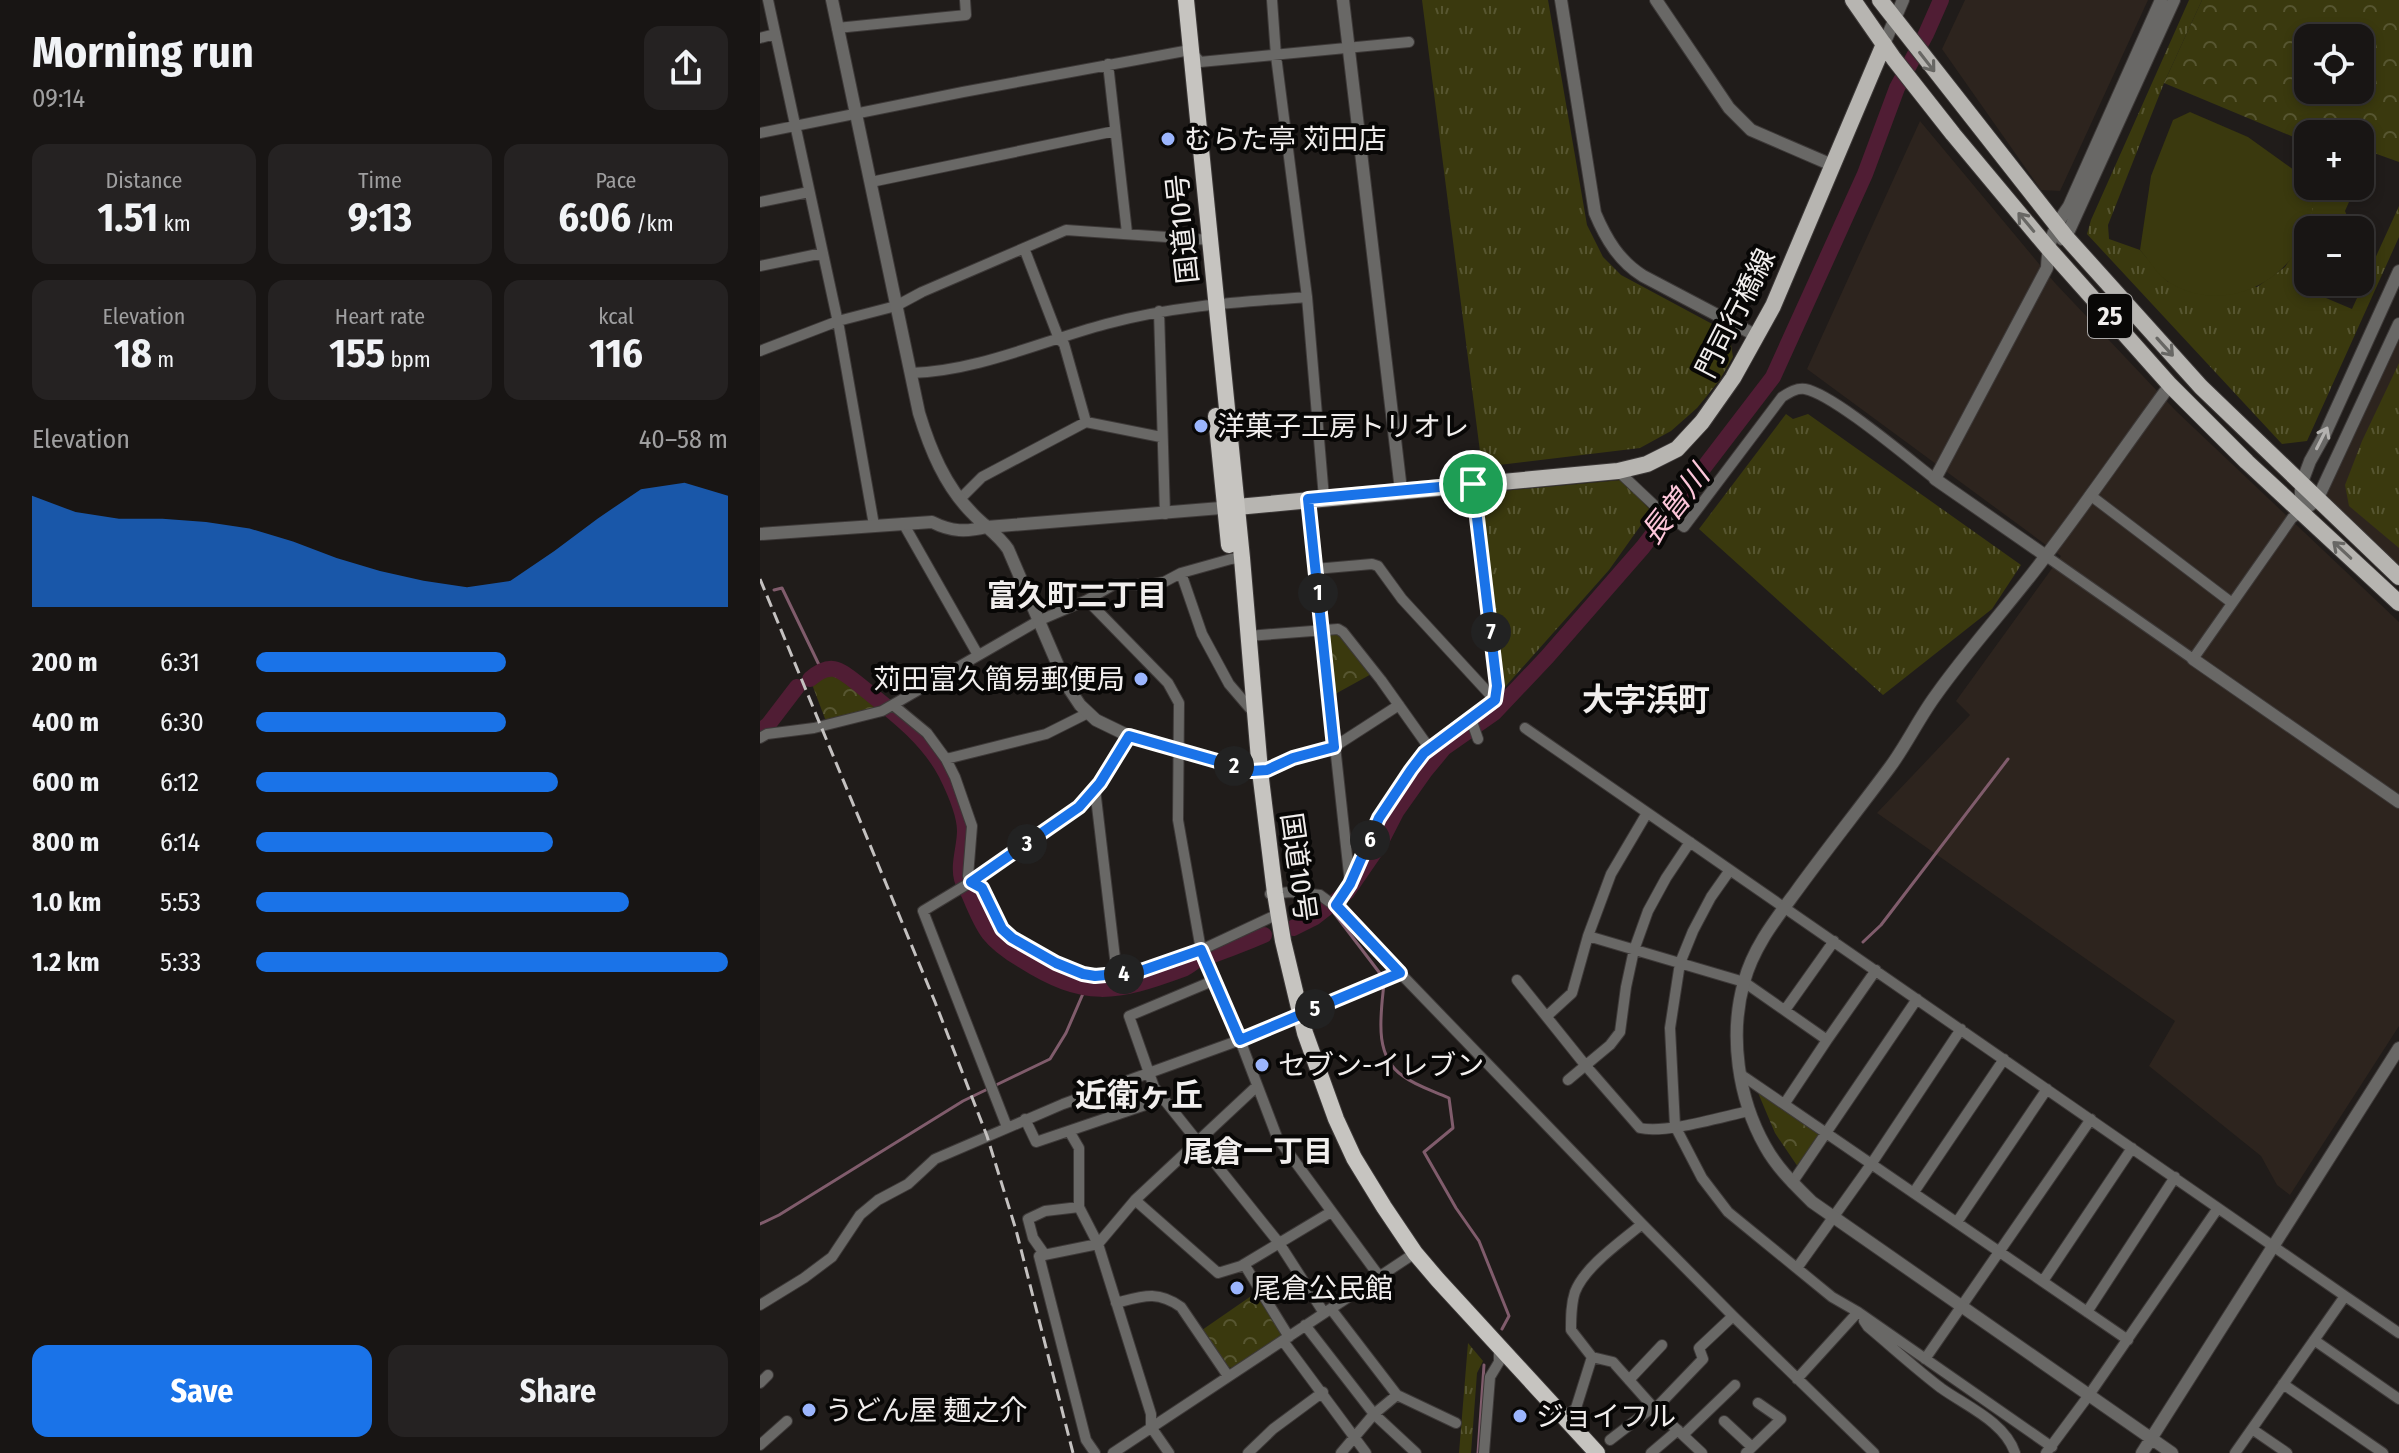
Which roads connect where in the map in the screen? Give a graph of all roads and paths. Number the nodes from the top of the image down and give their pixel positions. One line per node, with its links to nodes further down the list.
1 (768, 0): 17 (street)
2 (832, 0): 16 (street)
3 (965, 0): 16 (street)
4 (1178, 0): 22 (highway, 国道10号)
5 (1186, 0): 22 (highway, 国道10号)
6 (1272, 0): 23 (street)
7 (1343, 0): 21 (street)
8 (1561, 0): 47 (street)
9 (1656, 0): 29 (street)
10 (1853, 0): 20 (main road, 25)
11 (1880, 0): 15 (main road, 25)
12 (1903, 0): 15 (street)
13 (2161, 0): 33 (street)
14 (2174, 0): 33 (street)
15 (1893, 19): 20 (street); 33 (main road, 25, one-way to 33)
16 (837, 28): 25 (street)
17 (775, 34): 18 (street); 26 (street)
18 (760, 38)
19 (1409, 42): 21 (street)
20 (1884, 44): 29 (main road, 門司行橋線); 37 (main road, 25, one-way to 20)
21 (1348, 49): 23 (street); 58 (street)
22 (1187, 50): 23 (street); 24 (street); 35 (highway, 国道10号)
23 (1276, 56): 41 (street)
24 (1108, 64): 25 (street); 27 (street)
25 (857, 113): 26 (street); 30 (street)
26 (795, 126): 28 (street); 31 (street)
27 (1115, 131): 30 (street); 34 (street)
28 (760, 133)
29 (1832, 165): 47 (main road, 門司行橋線)
30 (871, 182): 43 (street)
31 (809, 192): 32 (street); 38 (street)
32 (760, 202)
33 (2061, 231): 37 (street); 57 (main road, 25, one-way to 57)
34 (1127, 233): 35 (street); 36 (street)
35 (1205, 239): 42 (highway, 国道10号)
36 (1024, 248): 43 (street); 48 (street)
37 (2048, 248): 51 (main road, 25); 55 (street)
38 (823, 253): 39 (street); 45 (street)
39 (760, 266)
40 (2399, 271): 57 (street, one-way to 40)
41 (1307, 297): 42 (street); 60 (street)
42 (1212, 304): 44 (street); 63 (highway, 国道10号)
43 (896, 306): 45 (street); 50 (street)
44 (1159, 311): 48 (street); 53 (street)
45 (838, 321): 49 (street); 67 (street)
46 (2399, 324): 62 (street)
47 (1757, 336): 54 (main road, 門司行橋線)
48 (1059, 339): 50 (street); 52 (street)
49 (760, 351)
50 (911, 373): 61 (street)
51 (2170, 385): 59 (street); 64 (main road, 25)
52 (1086, 422): 53 (street); 61 (street)
53 (1161, 437): 65 (street)
54 (1618, 471): 55 (street); 56 (main road, 門司行橋線)
55 (1935, 479): 70 (street)
56 (1473, 484): 58 (main road, 門司行橋線); 83 (street)
57 (2301, 485): 62 (main road, 25); 64 (street)
58 (1401, 490): 60 (main road, 門司行橋線)
59 (2090, 495): 70 (street); 76 (street)
60 (1316, 498): 63 (main road, 門司行橋線); 72 (street)
61 (960, 499): 68 (street)
62 (2317, 500): 64 (street); 74 (main road, 25)
63 (1230, 507): 65 (street); 71 (highway, 国道10号)
64 (2301, 512): 76 (street); 77 (main road, 25, one-way to 64)
65 (1165, 514): 68 (street)
66 (903, 523): 67 (street); 68 (street); 81 (street)
67 (874, 525): 69 (street)
68 (987, 527): 78 (street)
69 (760, 534)
70 (2046, 556): 82 (street); 107 (street)
71 (1237, 558): 73 (street); 80 (highway, 国道10号); 86 (highway, 国道10号)
72 (1315, 569): 79 (street); 83 (street)
73 (1181, 573): 75 (street); 86 (street)
74 (2399, 577)
75 (1087, 600): 78 (street); 95 (street)
76 (2232, 603): 82 (street)
77 (2399, 603)
78 (1038, 621): 81 (street); 87 (street)
79 (1322, 631): 80 (street); 84 (street); 93 (street)
80 (1248, 636): 86 (highway, 国道10号)
81 (978, 655): 85 (street)
82 (2193, 659): 99 (street)
83 (1495, 700): 88 (street)
84 (1399, 705): 93 (street); 94 (street)
85 (889, 707): 91 (street); 96 (street)
86 (1251, 710): 97 (highway, 国道10号)
87 (1088, 713): 90 (street); 96 (street)
88 (1472, 722): 92 (street); 94 (street)
89 (1525, 728): 100 (street)
90 (1129, 736): 95 (street); 98 (street)
91 (760, 738)
92 (1478, 739)
93 (1334, 747): 97 (street); 104 (street)
94 (1430, 749): 104 (street)
95 (1179, 750): 97 (street); 111 (street)
96 (946, 759): 103 (street)
97 (1256, 771): 105 (highway, 国道10号)
98 (1095, 789): 103 (street); 116 (street)
99 (2399, 802)
100 (1647, 813): 101 (street); 109 (street)
101 (1690, 842): 102 (street); 112 (street)
102 (1730, 870): 107 (street); 113 (street)
103 (971, 882): 116 (street); 141 (street)
104 (1350, 884): 106 (street)
105 (1271, 894): 106 (street); 108 (highway, 国道10号)
106 (1336, 905): 115 (street)
107 (1785, 907): 110 (street); 119 (street)
108 (1275, 915): 111 (street); 122 (highway, 国道10号)
109 (1588, 936): 112 (street); 123 (street)
110 (1834, 941): 114 (street); 121 (street)
111 (1201, 950): 116 (street); 117 (street)
112 (1634, 950): 113 (street); 129 (street)
113 (1680, 963): 119 (street); 140 (street)
114 (1876, 970): 120 (street); 126 (street)
115 (1400, 973): 122 (street); 156 (street)
116 (1117, 975)
117 (1215, 980): 125 (street); 130 (street)
118 (1517, 980): 123 (street)
119 (1744, 982): 121 (street); 131 (street)
120 (1917, 999): 124 (street); 143 (street)
121 (1785, 1010): 126 (street)
122 (1297, 1016): 125 (street); 162 (highway, 国道10号)
123 (1547, 1016): 129 (street)
124 (1961, 1029): 128 (street); 146 (street)
125 (1240, 1040): 130 (street); 133 (street)
126 (1827, 1040): 136 (street)
127 (2399, 1048): 159 (street)
128 (2004, 1059): 134 (street); 149 (street)
129 (1586, 1066): 132 (street); 140 (street)
130 (1149, 1071): 135 (street); 138 (street)
131 (1740, 1074): 136 (street); 137 (street)
132 (1568, 1080)
133 (1257, 1086): 144 (street); 153 (street)
134 (2047, 1089): 139 (street); 155 (street)
135 (1163, 1099): 142 (street); 144 (street)
136 (1785, 1103): 143 (street)
137 (1749, 1111): 140 (street); 148 (street)
138 (1025, 1119): 141 (street); 142 (street)
139 (2091, 1119): 145 (street); 160 (street)
140 (1675, 1126): 164 (street)
141 (1007, 1127): 169 (street)
142 (1069, 1131): 151 (street)
143 (1828, 1133): 146 (street); 148 (street)
144 (1198, 1141): 150 (street); 157 (street)
145 (2132, 1148): 147 (street); 166 (street)
146 (1872, 1163): 149 (street); 154 (street)
147 (2175, 1177): 152 (street); 173 (street)
148 (1792, 1183): 154 (street)
149 (1914, 1192): 155 (street)
150 (1135, 1200): 158 (street); 163 (street)
151 (1079, 1207): 158 (street); 161 (street)
152 (2218, 1208): 159 (street); 178 (street)
153 (1331, 1212): 157 (street); 165 (street)
154 (1833, 1217): 164 (street); 170 (street)
155 (1957, 1222): 160 (street)
156 (1642, 1224): 174 (street); 182 (street)
157 (1279, 1243): 163 (street); 171 (street)
158 (1098, 1244): 161 (street); 168 (street)
159 (2275, 1248): 167 (street); 205 (street)
160 (1998, 1250): 166 (street); 170 (street)
161 (1045, 1255): 209 (street)
162 (1412, 1255): 165 (street); 181 (highway, 国道10号)
163 (1244, 1264): 177 (street)
164 (1797, 1268): 172 (street)
165 (1379, 1276): 171 (street)
166 (2043, 1281): 173 (street)
167 (2345, 1296): 176 (street); 179 (street)
168 (1116, 1303): 184 (street); 200 (street)
169 (760, 1305)
170 (1961, 1306): 183 (street); 191 (street)
171 (1328, 1311): 175 (street); 190 (street)
172 (1858, 1312): 183 (street); 185 (street); 222 (street)
173 (2087, 1312): 178 (street)
174 (1733, 1316): 185 (street); 194 (street)
175 (1305, 1325): 177 (street); 195 (street)
176 (2399, 1333)
177 (1286, 1339): 184 (street); 189 (street)
178 (2128, 1340): 191 (street)
179 (2314, 1340): 187 (street); 192 (street)
180 (1662, 1345): 186 (street)
181 (1499, 1355): 196 (highway, 国道10号); 216 (street); 217 (highway, 国道10号)
182 (1592, 1357): 186 (street); 196 (street)
183 (1925, 1359): 208 (street)
184 (1228, 1376): 200 (street)
185 (1797, 1379): 221 (street)
186 (1629, 1380): 194 (street)
187 (2283, 1384): 201 (street); 227 (street)
188 (1735, 1385): 202 (street)
189 (1323, 1392): 203 (street); 212 (street)
190 (1397, 1395): 195 (street); 199 (street)
191 (2089, 1395): 205 (street); 208 (street)
192 (2399, 1399)
193 (1758, 1403): 207 (street)
194 (1654, 1408): 202 (street); 204 (street)
195 (1374, 1414): 203 (street); 215 (street)
196 (1564, 1419): 218 (highway, 国道10号)
197 (787, 1421): 206 (street)
198 (1724, 1421): 207 (street)
199 (1456, 1423)
200 (1151, 1427): 210 (street); 211 (street)
201 (2252, 1429): 225 (street); 226 (street)
202 (1680, 1432): 219 (street); 220 (street)
203 (1354, 1437): 213 (street); 214 (street)
204 (1610, 1440)
205 (2152, 1440): 223 (street); 224 (street)
206 (760, 1445)
207 (1749, 1450)
208 (2049, 1450)
209 (1095, 1453)
210 (1113, 1453)
211 (1169, 1453)
212 (1248, 1453)
213 (1341, 1453)
214 (1366, 1453)
215 (1416, 1453)
216 (1484, 1453)
217 (1584, 1453)
218 (1597, 1453)
219 (1651, 1453)
220 (1702, 1453)
221 (1874, 1453)
222 (2015, 1453)
223 (2142, 1453)
224 (2172, 1453)
225 (2235, 1453)
226 (2287, 1453)
227 (2383, 1453)

